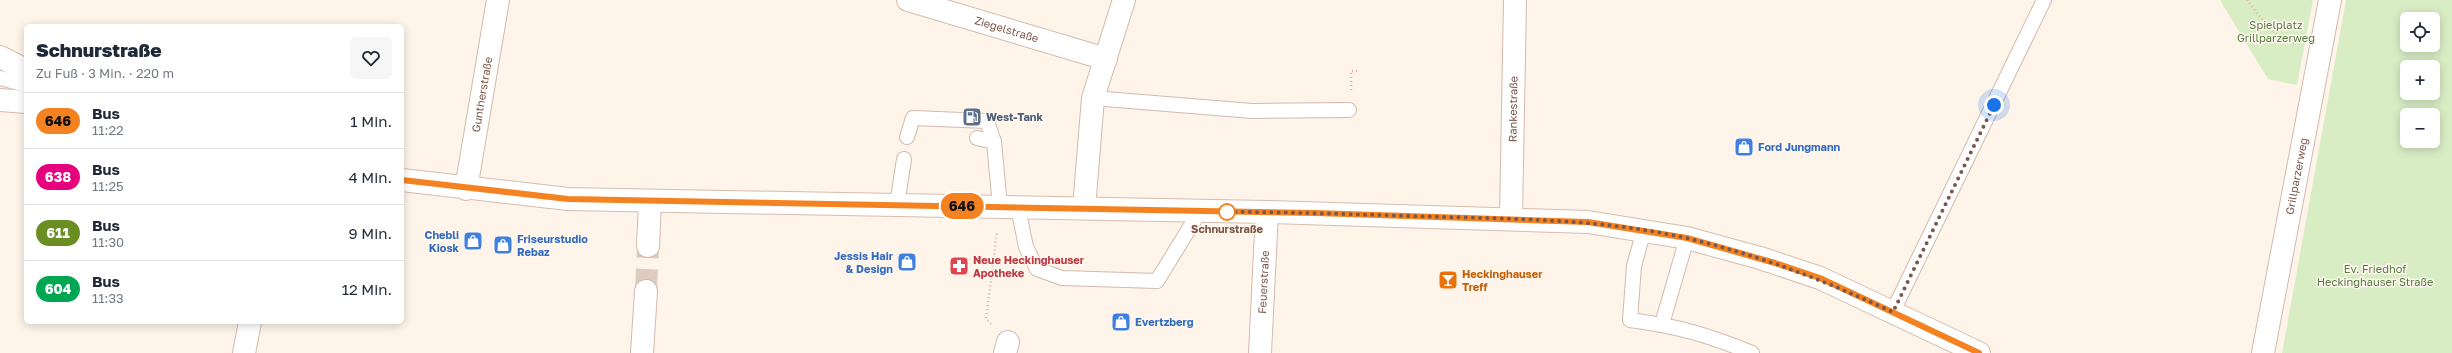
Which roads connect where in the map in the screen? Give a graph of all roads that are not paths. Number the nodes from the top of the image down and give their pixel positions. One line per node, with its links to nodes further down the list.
1 (498, 0): 21 (main road, Guntherstraße)
2 (908, 0): 8 (main road, Ziegelstraße)
3 (1124, 0): 8 (main road)
4 (1515, 0): 28 (main road, Rankestraße)
5 (2044, 0): 33 (lane)
6 (2330, 0): 41 (main road, Grillparzerweg)
7 (0, 57): 9 (main road)
8 (1106, 59): 12 (main road)
9 (24, 69)
10 (0, 78): 11 (lane)
11 (24, 84)
12 (1093, 98): 15 (lane); 25 (main road)
13 (0, 100): 14 (main road)
14 (24, 102)
15 (1349, 110)
16 (908, 137): 18 (lane)
17 (977, 138): 18 (lane)
18 (994, 142): 24 (lane)
19 (904, 159): 23 (lane)
20 (404, 180): 21 (main road)
21 (466, 189): 22 (main road)
22 (650, 201): 23 (main road); 31 (main road)
23 (896, 205): 24 (main road)
24 (1009, 207): 25 (main road); 26 (lane)
25 (1084, 208): 26 (main road)
26 (1200, 211): 27 (main road)
27 (1267, 212): 28 (main road); 38 (main road, Feuerstraße)
28 (1511, 218): 29 (main road)
29 (1644, 230): 30 (main road); 35 (lane)
30 (1687, 238): 33 (main road); 35 (lane)
31 (648, 246)
32 (646, 291): 37 (main road)
33 (1893, 312): 40 (main road)
34 (250, 324): 36 (main road)
35 (1662, 324): 39 (lane)
36 (244, 353)
37 (642, 353)
38 (1260, 353)
39 (1752, 353)
40 (1979, 353)
41 (2263, 353)

